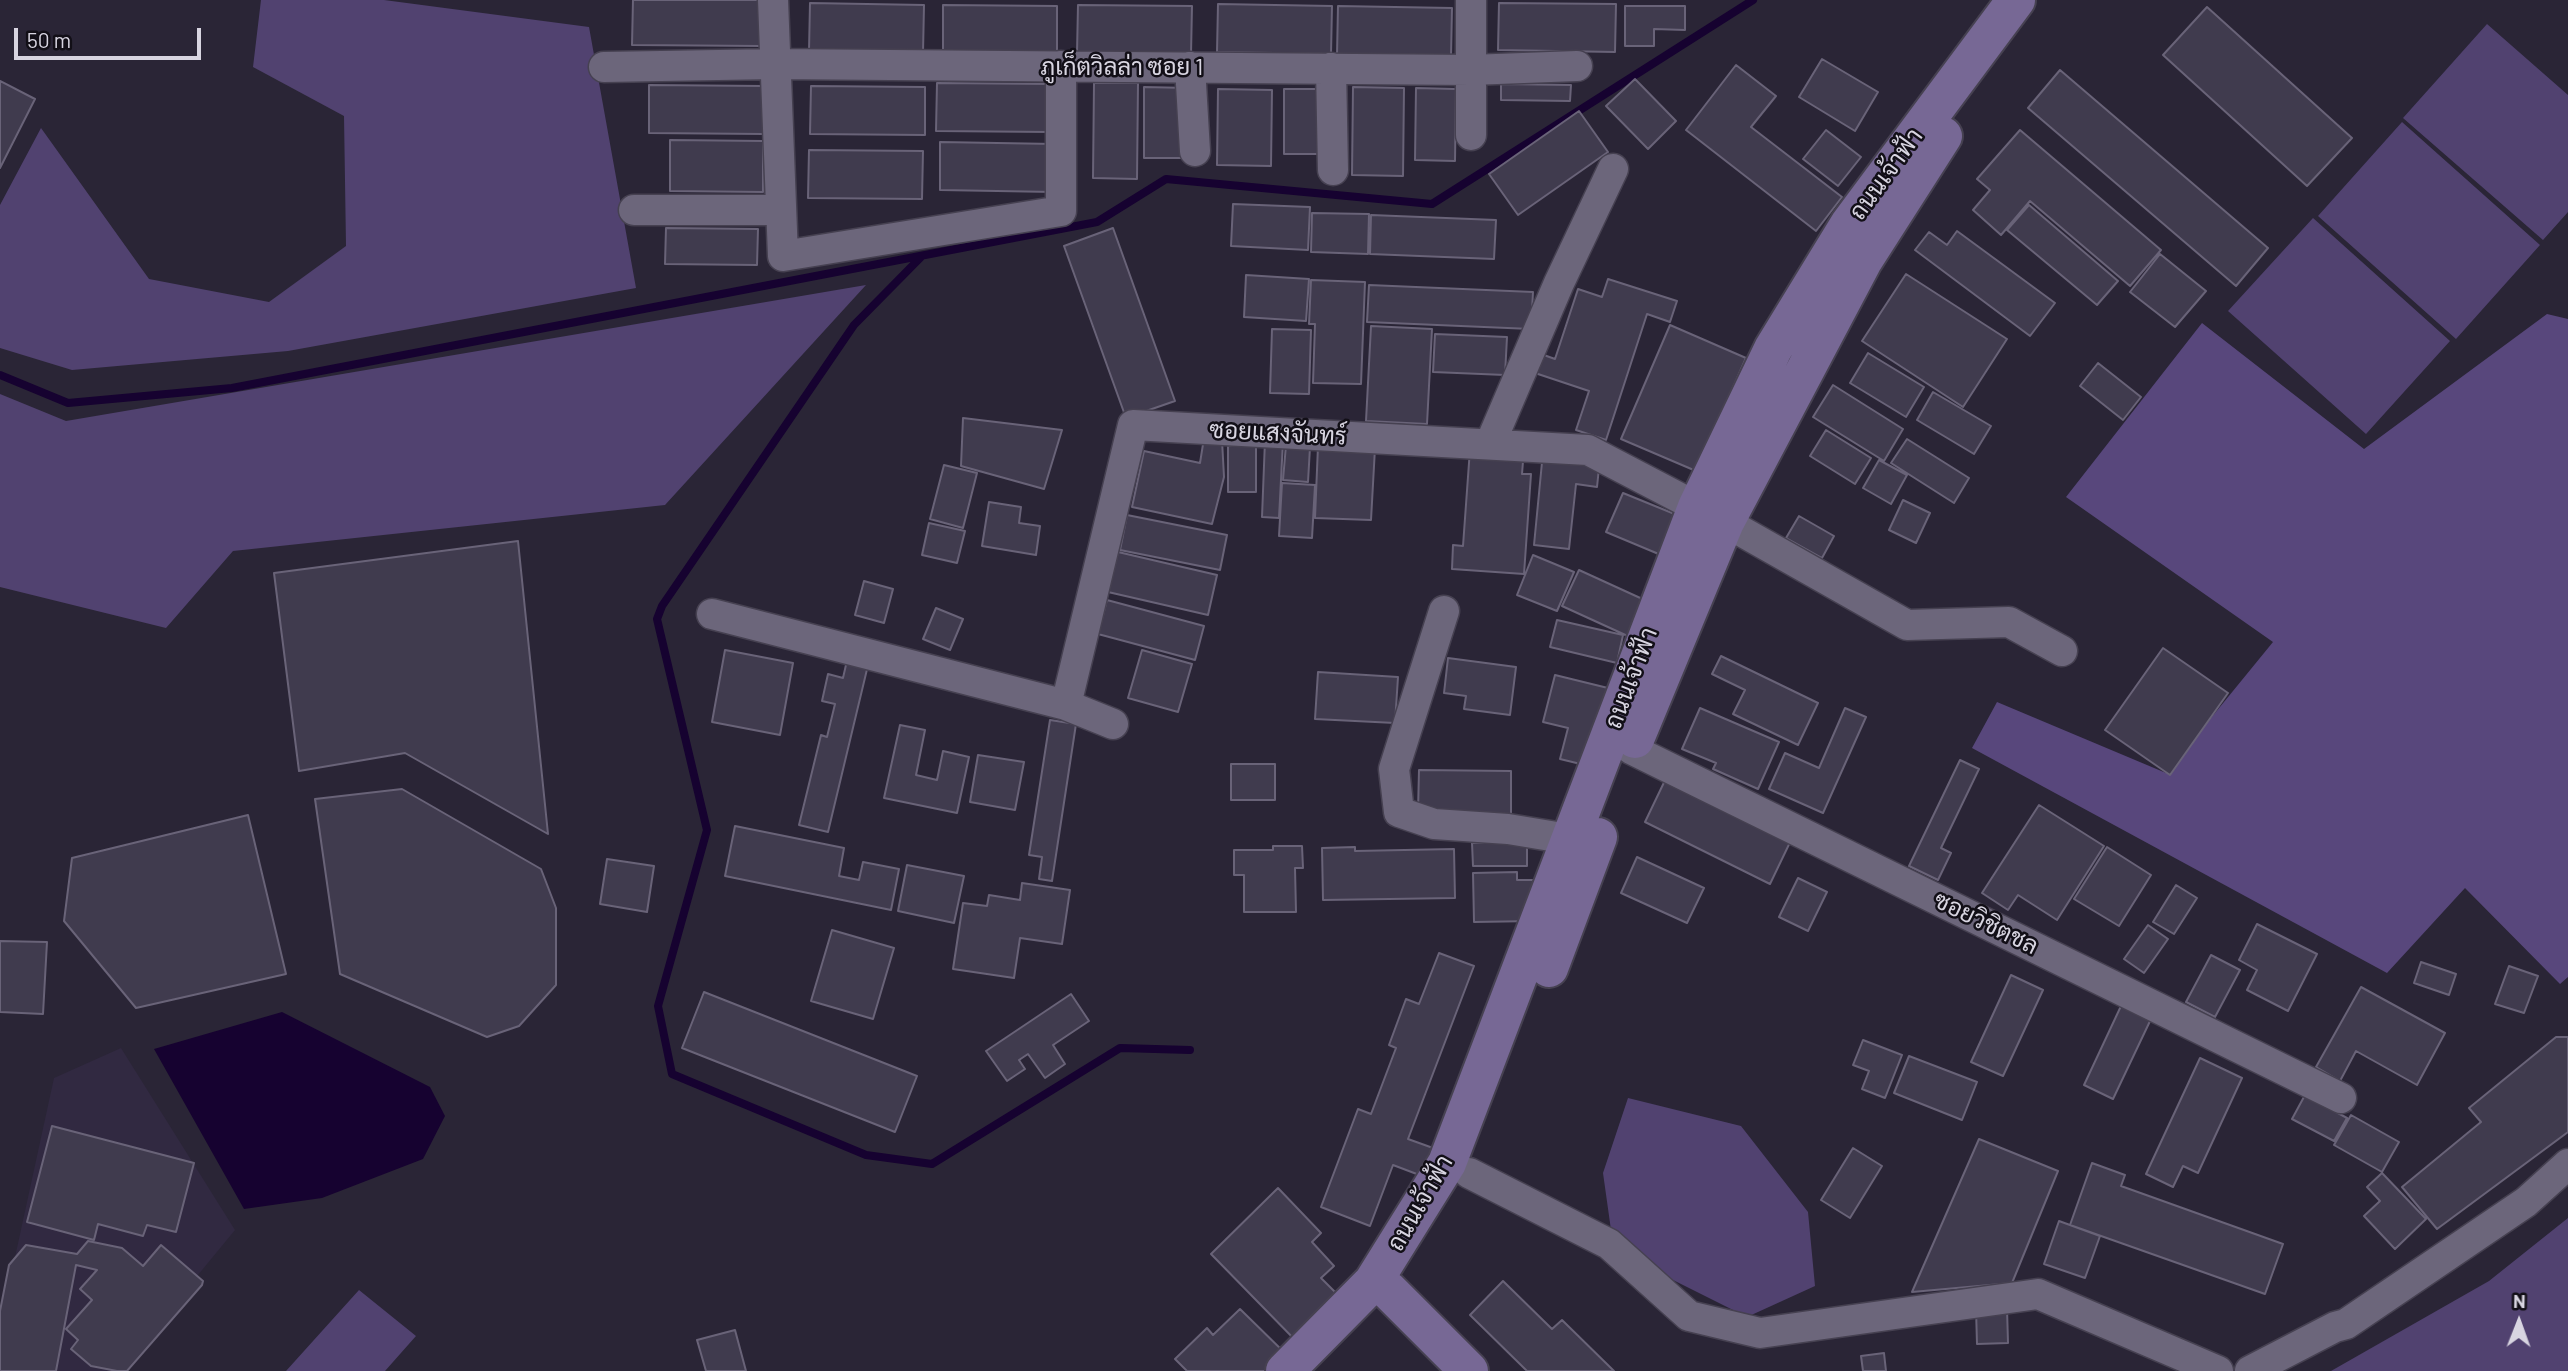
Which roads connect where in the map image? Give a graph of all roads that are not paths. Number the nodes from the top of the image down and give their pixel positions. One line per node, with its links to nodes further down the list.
1 (773, 0): 5 (street)
2 (1471, 0): 11 (street)
3 (2016, 0): 19 (main road, ถนนเจ้าฟ้า)
4 (2045, 0): 19 (main road, ถนนเจ้าฟ้า)
5 (775, 64): 6 (street, ภูเก็ตวิลล่า ซอย 1); 8 (street, ภูเก็ตวิลล่า ซอย 1); 17 (street)
6 (1061, 66): 9 (street, ภูเก็ตวิลล่า ซอย 1); 17 (street)
7 (1577, 66): 11 (street, ภูเก็ตวิลล่า ซอย 1)
8 (604, 67)
9 (1190, 67): 10 (street, ภูเก็ตวิลล่า ซอย 1); 13 (street)
10 (1331, 68): 11 (street, ภูเก็ตวิลล่า ซอย 1); 15 (street)
11 (1470, 70): 12 (street)
12 (1471, 135)
13 (1195, 151)
14 (1613, 169): 18 (street)
15 (1333, 170)
16 (634, 210): 17 (street)
17 (781, 210)
18 (1490, 444): 19 (street, ซอยแสงจันทร์); 23 (street, ซอยแสงจันทร์)
19 (1711, 514): 22 (street, ซอยแสงจันทร์); 25 (main road, ถนนเจ้าฟ้า); 26 (main road, ถนนเจ้าฟ้า)
20 (1444, 611): 26 (street)
21 (712, 614): 23 (street)
22 (2062, 651)
23 (1066, 705): 24 (street)
24 (1114, 724)
25 (1631, 749): 27 (street, ซอยวิชิตชล); 29 (main road, ถนนเจ้าฟ้า)
26 (1569, 839): 31 (main road, ถนนเจ้าฟ้า)
27 (2341, 1098)
28 (2568, 1164): 35 (street)
29 (1469, 1173): 30 (main road, ถนนเจ้าฟ้า); 34 (street)
30 (1388, 1290): 32 (main road, ถนนเจ้าฟ้า); 33 (main road)
31 (1285, 1371)
32 (1310, 1371)
33 (1469, 1371)
34 (2218, 1371)
35 (2250, 1371)

